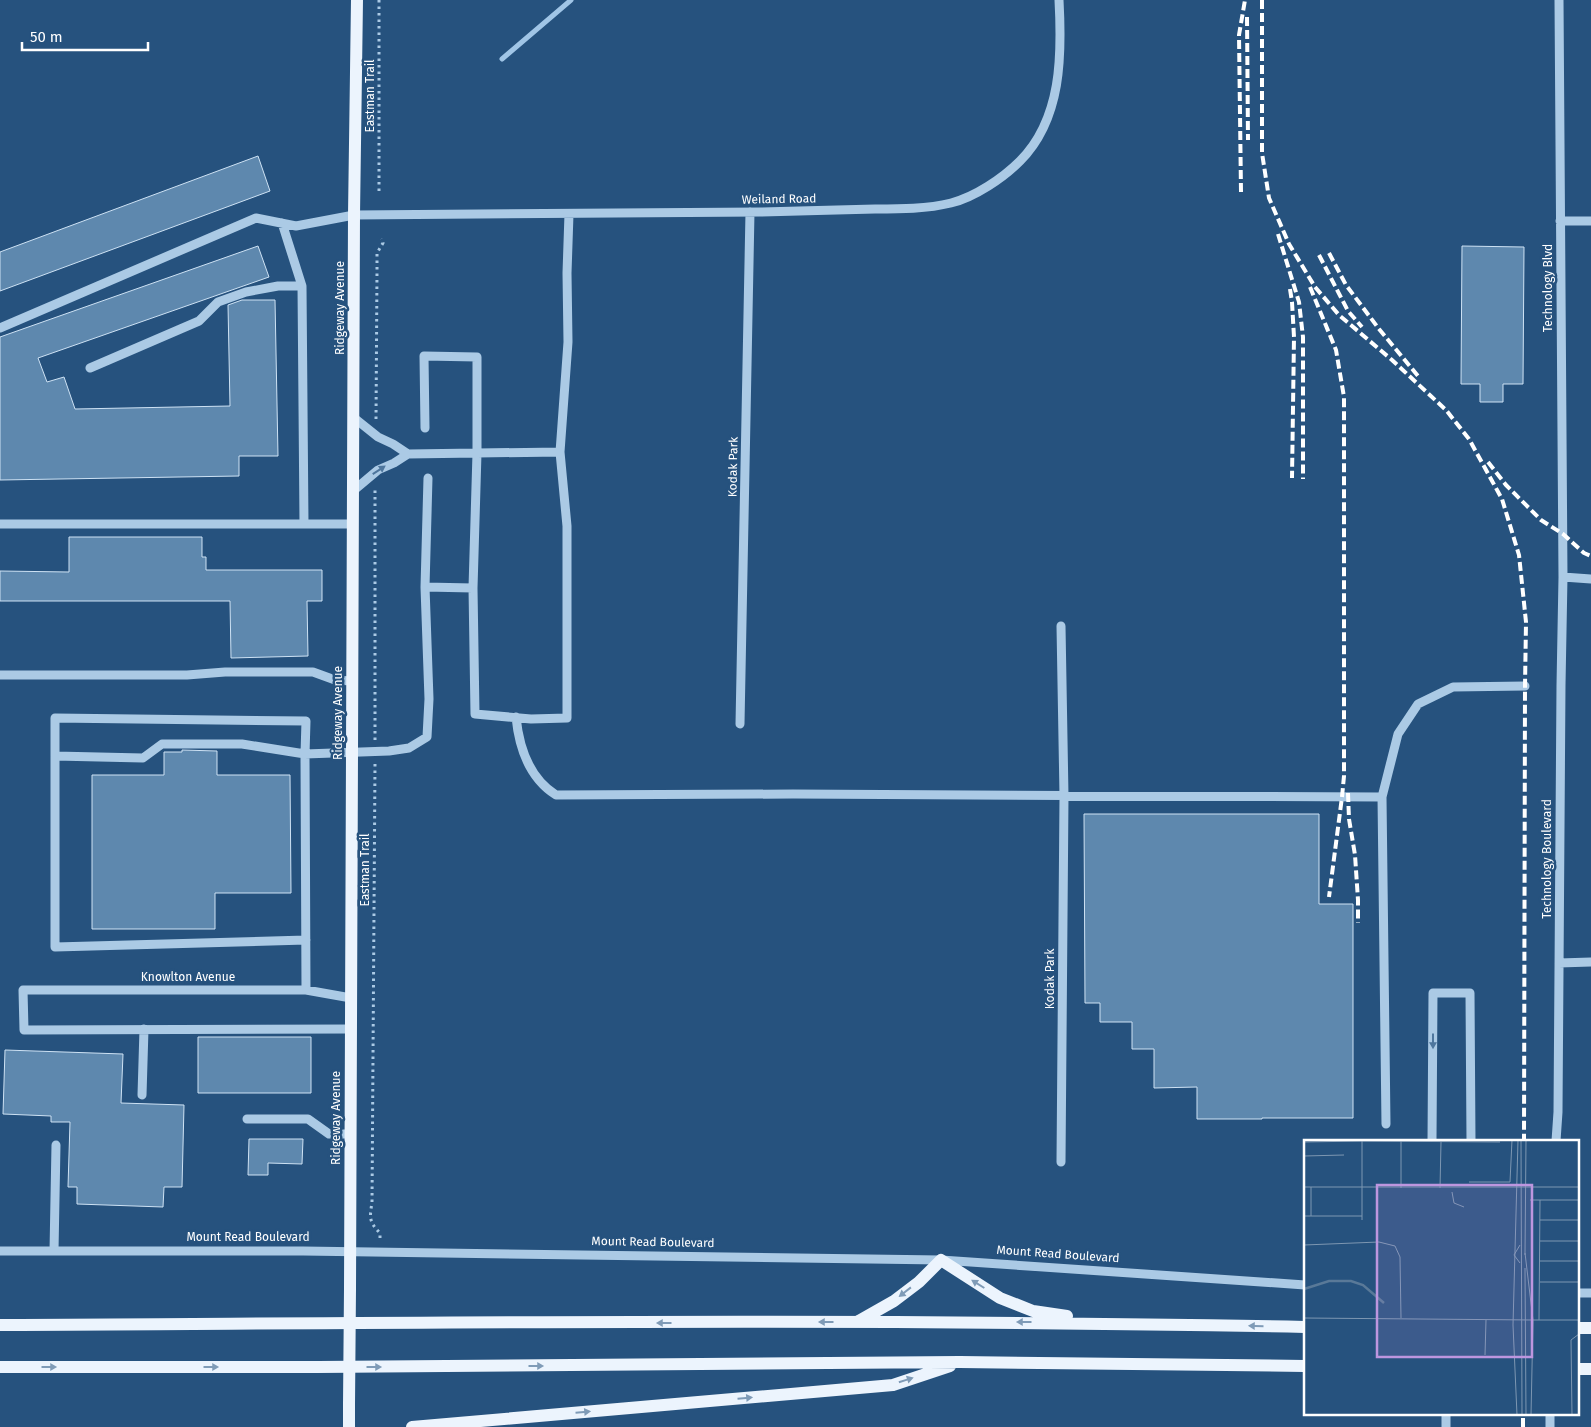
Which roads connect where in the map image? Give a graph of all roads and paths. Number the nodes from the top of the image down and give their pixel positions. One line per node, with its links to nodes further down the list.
1 (357, 0): 8 (main road, Ridgeway Avenue)
2 (379, 0): 5 (path, Eastman Trail)
3 (1060, 0): 6 (street, Weiland Road)
4 (1559, 0): 9 (street, Technology Blvd)
5 (379, 191)
6 (750, 212): 7 (street, Weiland Road); 37 (street, Kodak Park)
7 (569, 214): 8 (street, Weiland Road); 19 (street)
8 (354, 215): 11 (street, Weiland Road); 16 (main road, Ridgeway Avenue)
9 (1560, 221): 10 (street); 28 (street, Technology Blvd)
10 (1591, 221)
11 (282, 223): 13 (street); 14 (street, Weiland Road)
12 (381, 239): 17 (path)
13 (302, 286): 15 (street); 26 (street)
14 (0, 328)
15 (90, 368)
16 (353, 417): 21 (street); 24 (main road, Ridgeway Avenue)
17 (376, 425)
18 (425, 428): 20 (street)
19 (560, 452): 20 (street); 36 (street)
20 (477, 453): 21 (street); 31 (street)
21 (408, 454): 24 (street, one-way to 21)
22 (428, 478): 30 (street)
23 (375, 483): 38 (path, Eastman Trail)
24 (353, 491): 27 (main road, Ridgeway Avenue)
25 (0, 524): 26 (street)
26 (304, 524): 27 (street)
27 (353, 524): 34 (main road, Ridgeway Avenue)
28 (1563, 577): 29 (street); 46 (street, Technology Boulevard)
29 (1591, 579)
30 (425, 587): 31 (street); 38 (street)
31 (473, 588): 36 (street)
32 (1061, 626): 42 (street, Kodak Park)
33 (0, 675): 34 (street)
34 (352, 681): 39 (main road, Ridgeway Avenue)
35 (1525, 686): 43 (street)
36 (516, 717): 42 (street)
37 (740, 724)
38 (375, 751): 39 (street); 63 (path, Eastman Trail)
39 (352, 752): 40 (street); 48 (main road, Ridgeway Avenue)
40 (305, 754): 41 (street); 41 (street); 44 (street)
41 (55, 756): 44 (street)
42 (1064, 796): 43 (street); 59 (street, Kodak Park)
43 (1382, 797): 53 (street)
44 (306, 940): 47 (street)
45 (1591, 962): 46 (street)
46 (1559, 963): 57 (street, Technology Boulevard)
47 (306, 990): 48 (street, Knowlton Avenue); 49 (street, Knowlton Avenue)
48 (351, 998): 50 (main road, Ridgeway Avenue)
49 (144, 1029): 50 (street); 51 (street)
50 (351, 1029): 54 (main road, Ridgeway Avenue)
51 (142, 1095)
52 (247, 1120): 54 (street)
53 (1386, 1124)
54 (350, 1134): 62 (main road, Ridgeway Avenue)
55 (1432, 1140): 56 (street, one-way to 55)
56 (1471, 1140)
57 (1556, 1140)
58 (56, 1145): 61 (street)
59 (1061, 1162)
60 (0, 1251): 61 (street, Mount Read Boulevard)
61 (54, 1251): 62 (street, Mount Read Boulevard)
62 (349, 1252): 63 (street, Mount Read Boulevard); 81 (main road, Ridgeway Avenue, bridge)
63 (380, 1252): 64 (street, Mount Read Boulevard)
64 (941, 1260): 65 (street, Mount Read Boulevard); 68 (main road, one-way to 68); 69 (main road, one-way to 64)
65 (1304, 1285)
66 (1578, 1293): 67 (street)
67 (1591, 1293)
68 (857, 1322): 69 (main road, one-way to 68); 70 (main road, one-way to 70)
69 (1107, 1323): 71 (main road, one-way to 69)
70 (0, 1325)
71 (1304, 1327)
72 (1578, 1328): 73 (main road)
73 (1591, 1328)
74 (960, 1362): 75 (main road); 76 (main road, one-way to 74); 82 (main road, one-way to 74)
75 (1304, 1366)
76 (0, 1367)
77 (1578, 1368): 78 (main road)
78 (1591, 1368)
79 (1446, 1414): 83 (street)
80 (1550, 1414): 84 (street)
81 (348, 1427)
82 (412, 1427)
83 (1446, 1427)
84 (1550, 1427)

